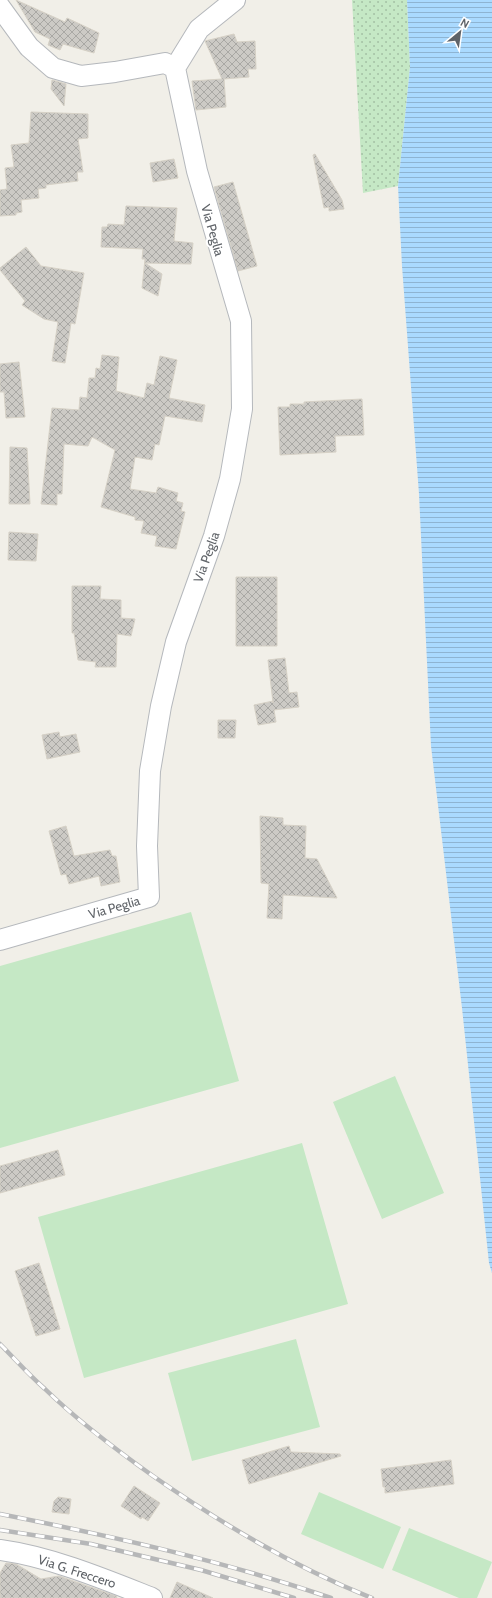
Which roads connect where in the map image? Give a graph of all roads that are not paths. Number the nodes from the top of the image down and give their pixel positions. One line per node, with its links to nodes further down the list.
1 (235, 0): 3 (street)
2 (0, 7): 3 (street)
3 (176, 68): 4 (street, Via Peglia)
4 (0, 940)
5 (0, 1550): 6 (street, Via G. Freccero)
6 (152, 1598)

